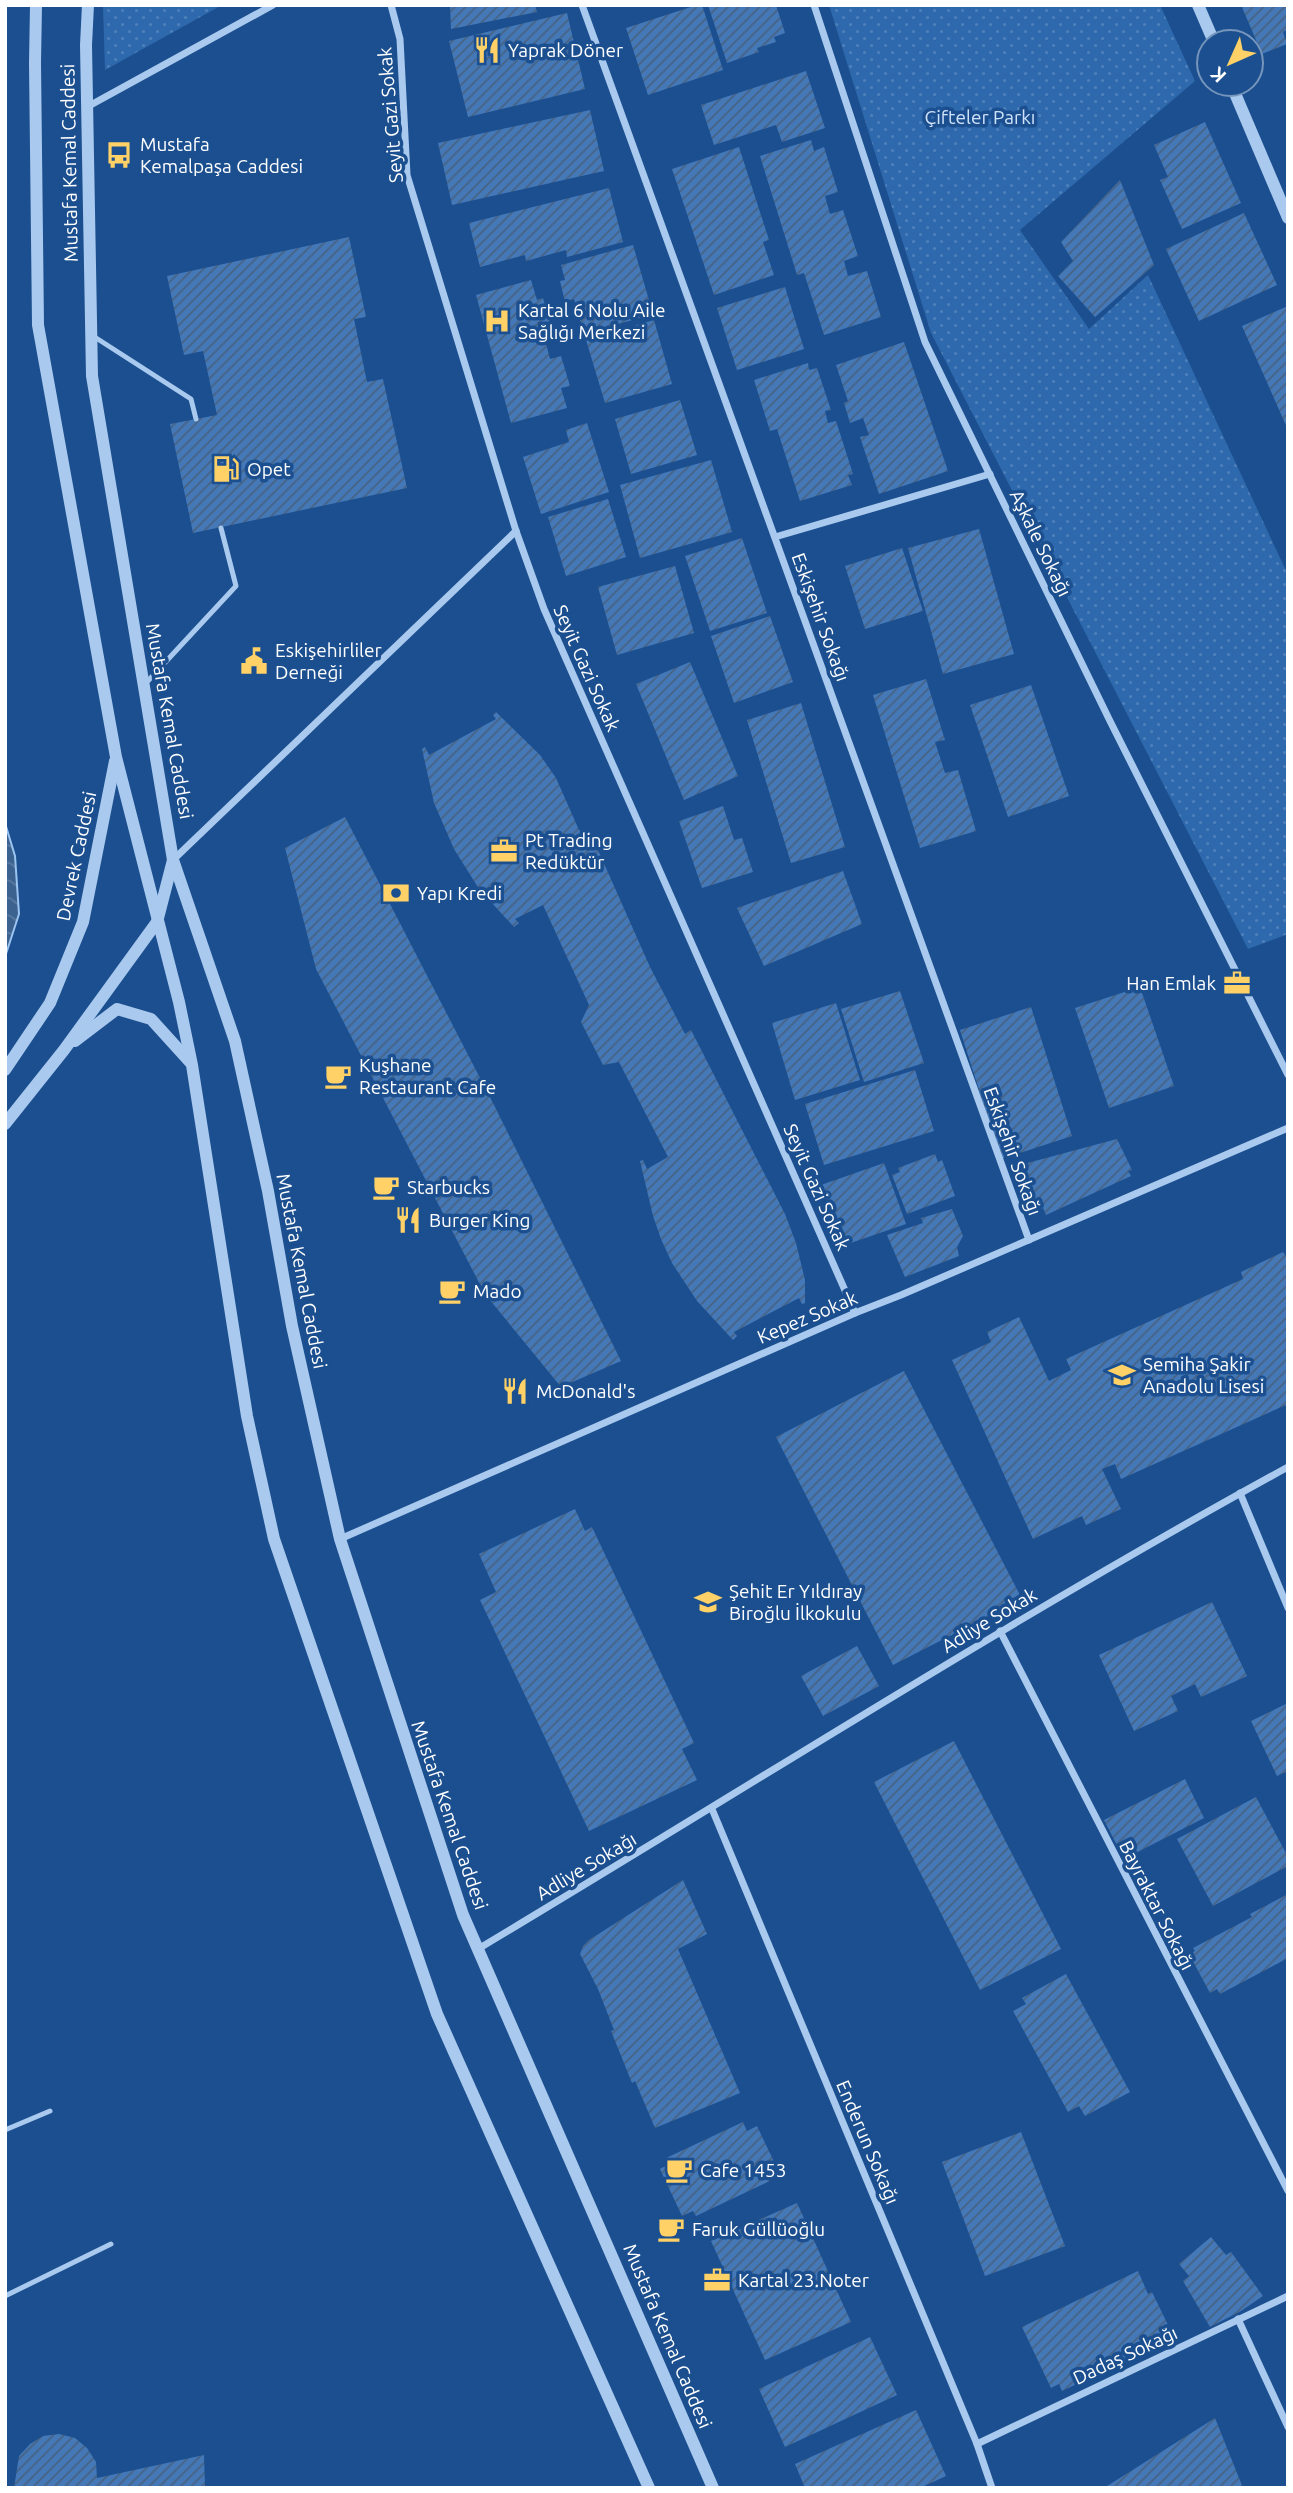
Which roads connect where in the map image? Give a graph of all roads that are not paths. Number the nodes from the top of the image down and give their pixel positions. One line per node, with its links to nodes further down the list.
1 (37, 5): 19 (street, Mustafa Kemal Caddesi)
2 (88, 5): 10 (street, Mustafa Kemal Caddesi)
3 (273, 5): 10 (street)
4 (391, 5): 16 (street, Seyit Gazi Sokak)
5 (582, 5): 17 (street, Eskişehir Sokağı)
6 (814, 5): 14 (street, Aşkale Sokağı)
7 (1198, 5): 8 (street)
8 (1208, 28)
9 (1237, 98): 11 (street)
10 (87, 107): 12 (street, Mustafa Kemal Caddesi)
11 (1288, 218)
12 (91, 334): 13 (lane); 18 (street, Mustafa Kemal Caddesi)
13 (196, 419)
14 (989, 474): 17 (street); 25 (street, Aşkale Sokağı)
15 (222, 528): 18 (lane)
16 (516, 531): 20 (street); 29 (street, Seyit Gazi Sokak)
17 (775, 537): 28 (street, Eskişehir Sokağı)
18 (144, 686): 20 (street, Mustafa Kemal Caddesi)
19 (116, 757): 21 (street, Mustafa Kemal Caddesi); 24 (street, Devrek Caddesi)
20 (173, 860): 21 (street); 32 (street, Mustafa Kemal Caddesi)
21 (157, 922): 22 (street); 23 (street, Mustafa Kemal Caddesi)
22 (64, 1050): 23 (street); 26 (street)
23 (192, 1065): 46 (street, Mustafa Kemal Caddesi)
24 (5, 1070)
25 (1288, 1075)
26 (5, 1124)
27 (1288, 1128): 28 (street, Kepez Sokak)
28 (1029, 1240): 29 (street, Kepez Sokak)
29 (855, 1313): 32 (street, Kepez Sokak)
30 (1288, 1467): 31 (street, Adliye Sokak)
31 (1241, 1493): 33 (street); 34 (street, Adliye Sokak)
32 (340, 1539): 36 (street, Mustafa Kemal Caddesi)
33 (1288, 1608)
34 (1000, 1631): 35 (street, Adliye Sokak); 39 (street, Bayraktar Sokağı)
35 (712, 1809): 36 (street, Adliye Sokağı); 45 (street, Enderun Sokağı)
36 (478, 1949): 47 (street, Mustafa Kemal Caddesi)
37 (50, 2110): 38 (lane)
38 (5, 2130)
39 (1288, 2191)
40 (111, 2244): 41 (lane)
41 (5, 2296)
42 (1288, 2296): 43 (street, Dadaş Sokağı)
43 (1238, 2319): 44 (street); 45 (street, Dadaş Sokağı)
44 (1288, 2427)
45 (976, 2444): 48 (street, Enderun Sokağı)
46 (649, 2488)
47 (713, 2488)
48 (992, 2488)

